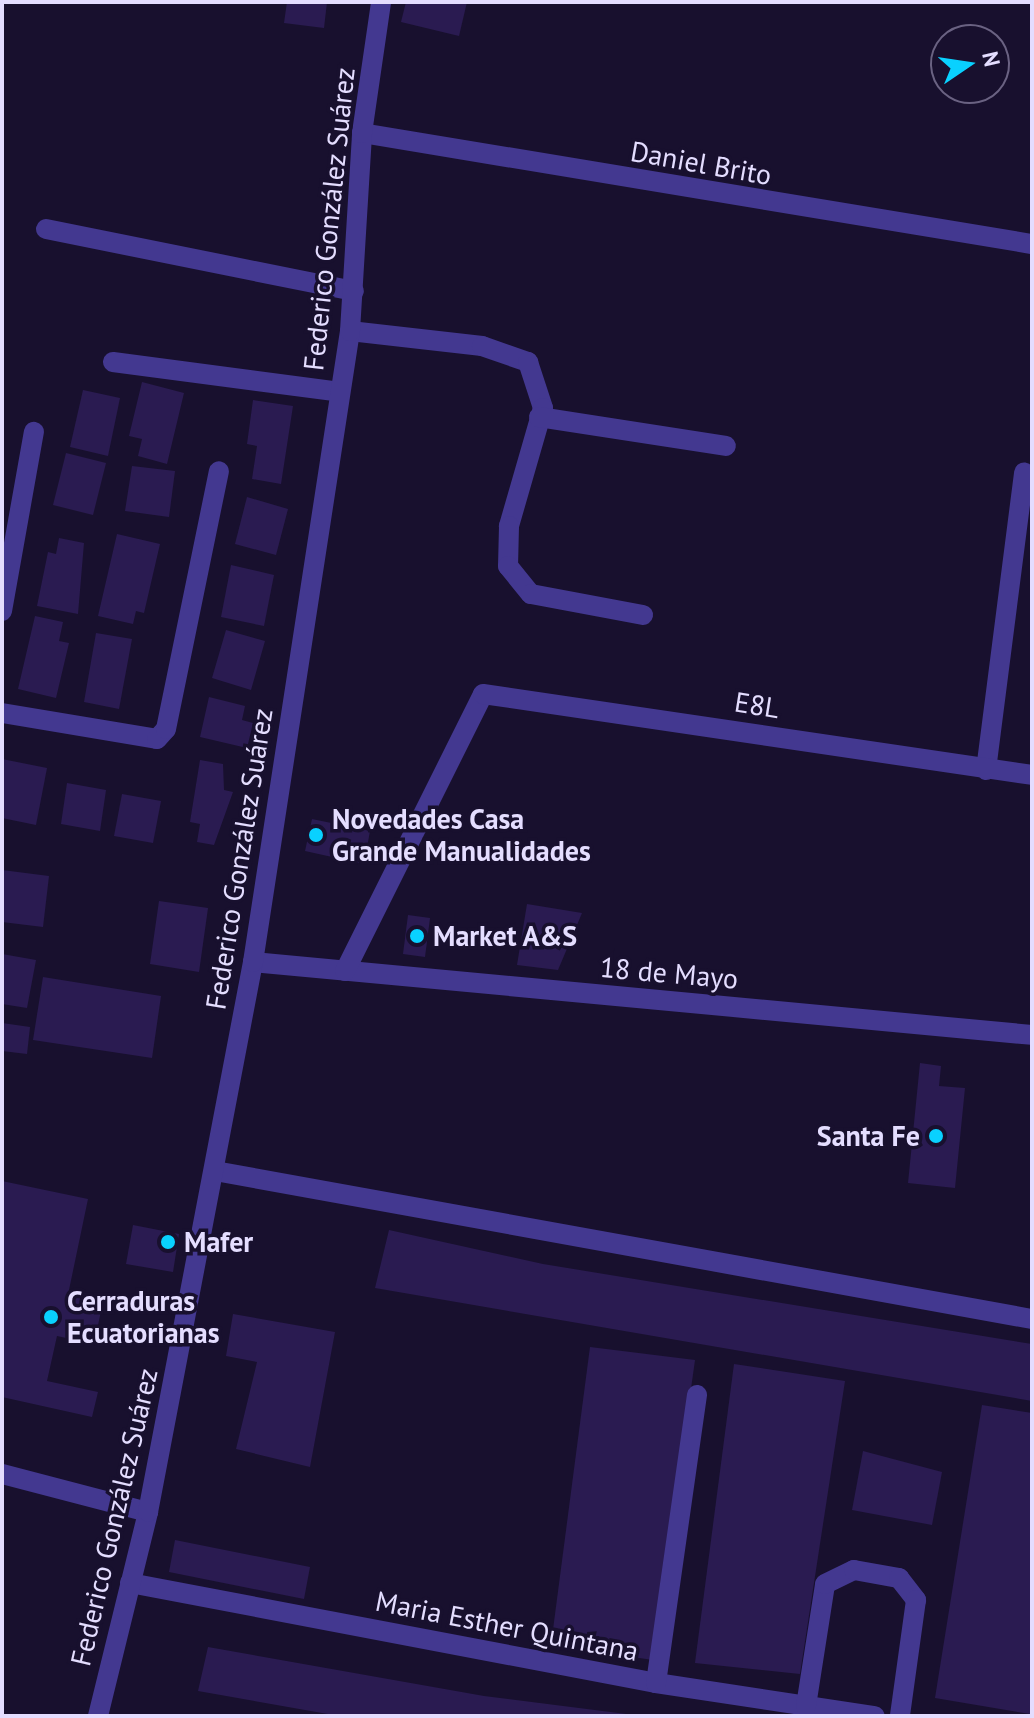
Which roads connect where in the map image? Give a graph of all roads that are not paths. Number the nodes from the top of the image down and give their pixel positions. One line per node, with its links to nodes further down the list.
1 (381, 2): 2 (street, Federico González Suárez)
2 (362, 133): 4 (street, Daniel Brito); 5 (street, Federico González Suárez)
3 (46, 229): 5 (street)
4 (1032, 244)
5 (354, 291): 6 (street, Federico González Suárez)
6 (350, 331): 8 (street, Federico González Suárez); 9 (street)
7 (113, 362): 8 (street)
8 (340, 392): 19 (street, Federico González Suárez)
9 (539, 417): 11 (street); 15 (street)
10 (34, 432): 14 (street)
11 (726, 446)
12 (219, 471): 16 (street)
13 (1024, 472): 17 (street)
14 (2, 611)
15 (643, 615)
16 (2, 713)
17 (986, 770): 18 (street, E8L); 20 (street, E8L)
18 (1032, 775)
19 (253, 962): 20 (street, 18 de Mayo); 22 (street, Federico González Suárez)
20 (345, 971): 21 (street, 18 de Mayo)
21 (1032, 1035)
22 (215, 1171): 23 (street); 26 (street, Federico González Suárez)
23 (1032, 1319)
24 (697, 1395): 28 (street)
25 (2, 1474): 26 (street)
26 (148, 1512): 27 (street, Federico González Suárez)
27 (130, 1583): 28 (street, Maria Esther Quintana); 30 (street, Federico González Suárez)
28 (656, 1683): 29 (street, Maria Esther Quintana)
29 (806, 1706): 31 (street, Maria Esther Quintana); 32 (street)
30 (98, 1716)
31 (875, 1716)
32 (900, 1716)

